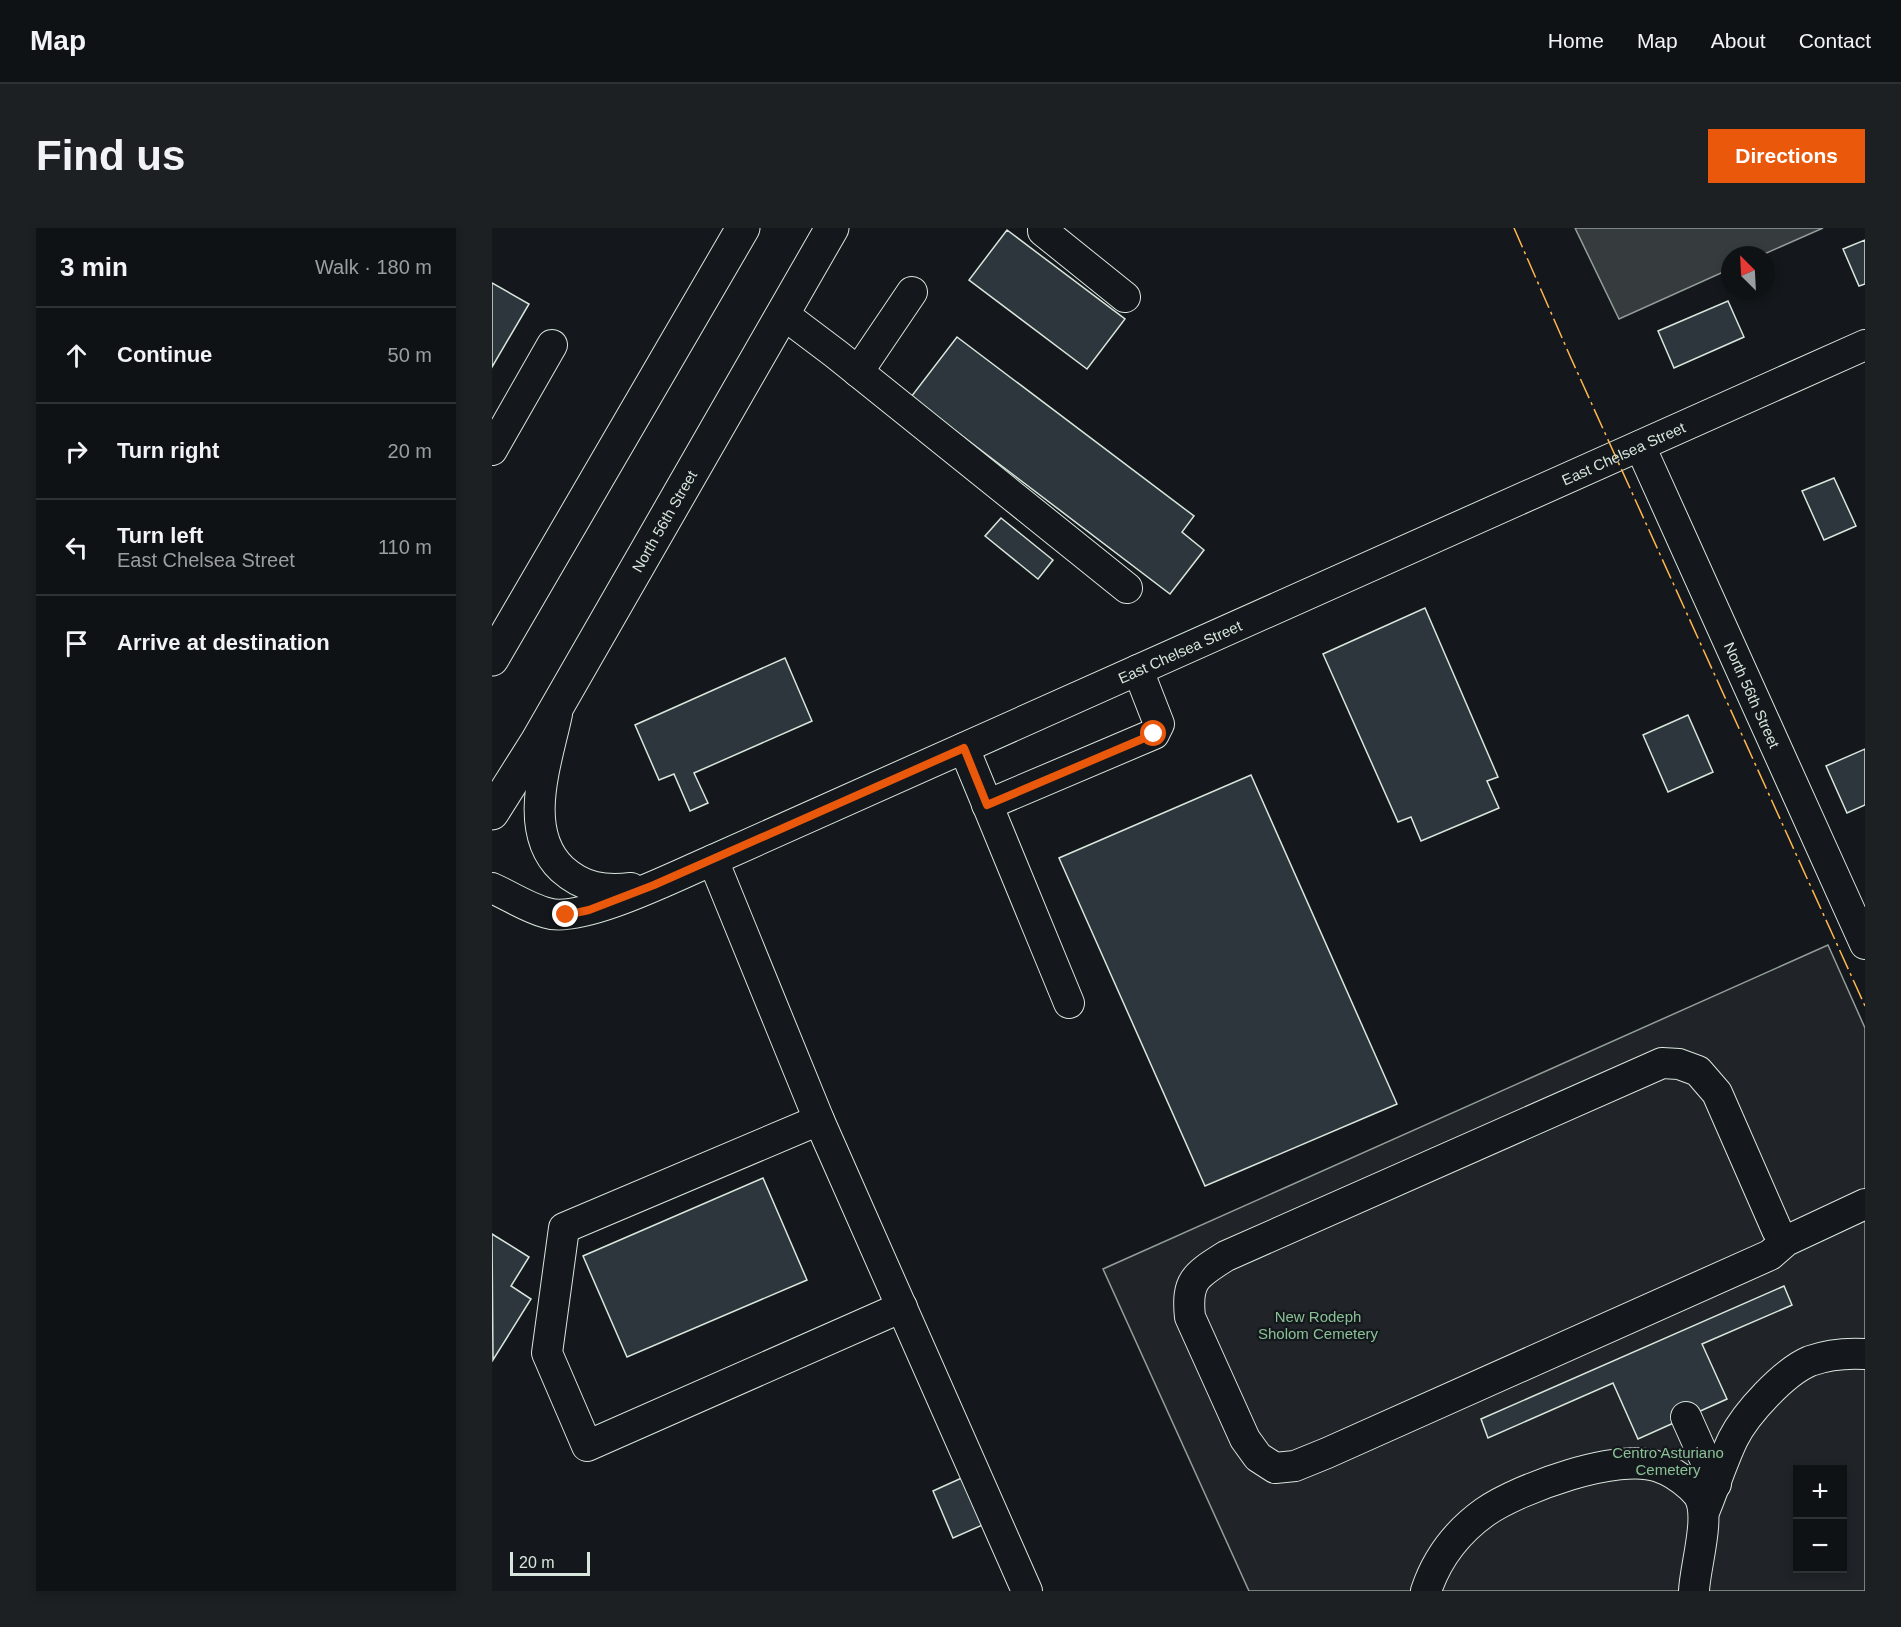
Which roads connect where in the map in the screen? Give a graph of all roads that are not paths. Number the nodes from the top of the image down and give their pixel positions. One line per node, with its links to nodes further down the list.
1 (743, 228): 13 (main road)
2 (832, 228): 6 (main road, North 56th Street)
3 (1043, 228): 5 (street)
4 (912, 292): 9 (street)
5 (1125, 297)
6 (783, 314): 9 (street); 15 (main road, North 56th Street)
7 (552, 345): 11 (street)
8 (1865, 345): 10 (street, East Chelsea Street)
9 (858, 372): 12 (street)
10 (1640, 446): 14 (street, East Chelsea Street); 22 (street, North 56th Street)
11 (492, 450)
12 (1127, 588)
13 (492, 659)
14 (1138, 670): 16 (street, East Chelsea Street); 17 (street)
15 (560, 702): 18 (main road, North 56th Street); 20 (street)
16 (964, 748): 17 (street); 19 (street, East Chelsea Street)
17 (987, 805): 23 (street)
18 (492, 813)
19 (713, 860): 20 (street, East Chelsea Street); 24 (street)
20 (654, 885): 21 (street, East Chelsea Street)
21 (492, 888)
22 (1865, 944)
23 (1069, 1003)
24 (819, 1120): 27 (street); 27 (street)
25 (1865, 1204): 26 (street)
26 (1786, 1241): 26 (street)
27 (902, 1307): 32 (street)
28 (1865, 1354): 30 (street)
29 (1686, 1417): 30 (street)
30 (1716, 1484): 31 (street)
31 (1704, 1512): 33 (street); 34 (street)
32 (1027, 1591)
33 (1426, 1591)
34 (1694, 1591)

